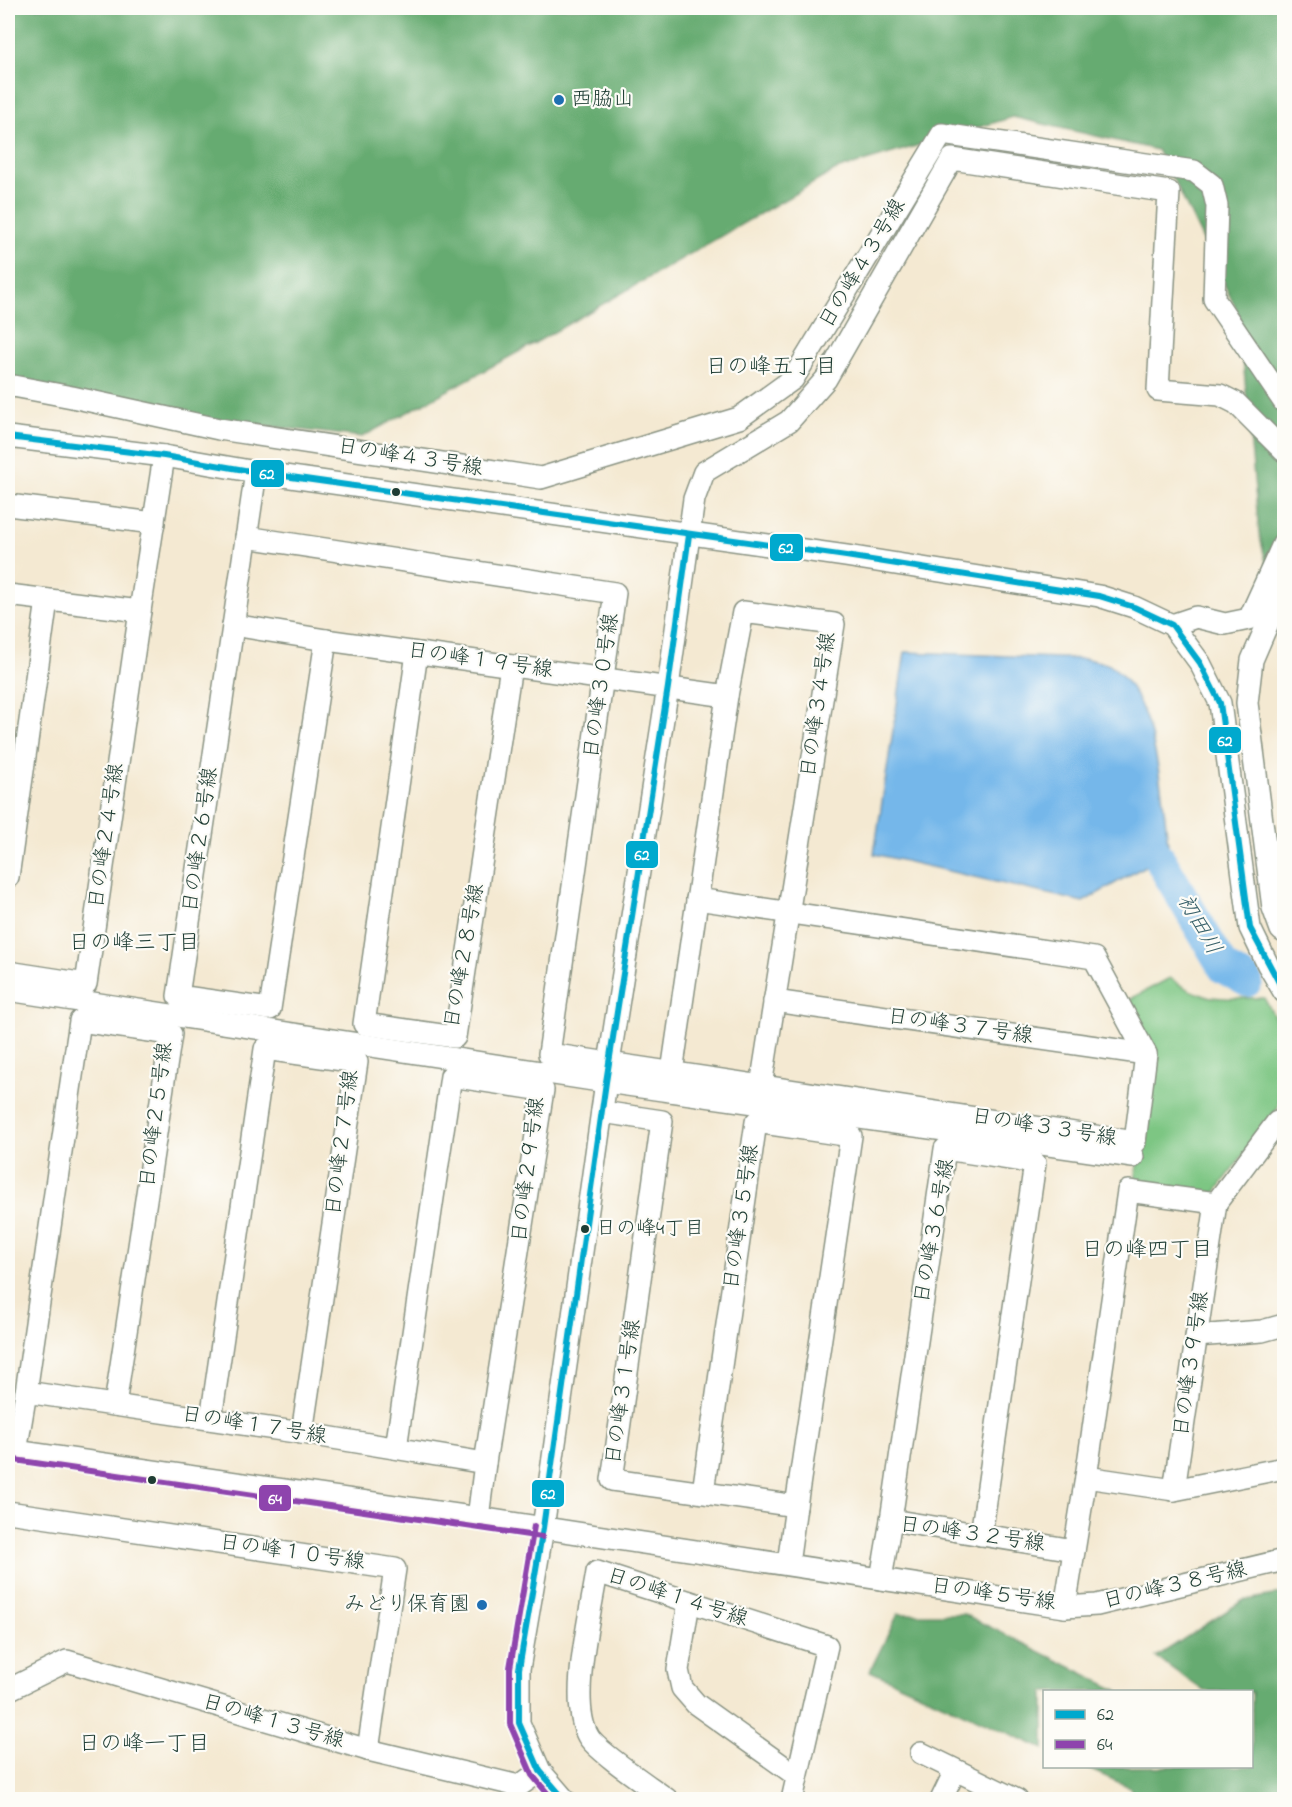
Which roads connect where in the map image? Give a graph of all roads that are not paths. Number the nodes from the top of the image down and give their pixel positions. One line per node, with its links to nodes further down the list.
1 (8, 386): 2 (street, 日の峰４３号線)
2 (1284, 402)
3 (8, 437): 5 (street)
4 (1284, 451): 9 (street)
5 (164, 456): 6 (street); 8 (street)
6 (256, 472): 9 (street); 10 (street, 日の峰２６号線)
7 (8, 506): 8 (street)
8 (154, 523): 15 (street)
9 (689, 535): 17 (street); 22 (street)
10 (246, 537): 16 (street, 日の峰２６号線); 21 (street, 日の峰３０号線)
11 (1284, 542): 17 (street)
12 (1284, 586): 27 (street)
13 (8, 595): 14 (street)
14 (47, 600): 15 (street); 24 (street)
15 (140, 611): 28 (street, 日の峰２４号線)
16 (233, 625): 18 (street, 日の峰１９号線); 18 (street, 日の峰２６号線)
17 (1172, 625): 30 (street)
18 (326, 640): 19 (street, 日の峰１９号線)
19 (417, 653): 20 (street, 日の峰１９号線); 20 (street, 日の峰２８号線)
20 (511, 666): 21 (street, 日の峰１９号線)
21 (603, 678): 22 (street, 日の峰１９号線); 33 (street, 日の峰３０号線)
22 (668, 687): 23 (street, 日の峰１９号線); 33 (street)
23 (727, 696): 25 (street, 日の峰３４号線); 26 (street, 日の峰３４号線)
24 (8, 877)
25 (697, 899): 26 (street); 34 (street, 日の峰３４号線)
26 (788, 914): 31 (street, 日の峰３４号線); 32 (street)
27 (1284, 932)
28 (8, 972)
29 (8, 990): 33 (street)
30 (1284, 992)
31 (774, 1001): 32 (street, 日の峰３７号線); 35 (street, 日の峰３４号線)
32 (1146, 1054): 35 (street, 日の峰３３号線)
33 (608, 1072): 34 (street, 日の峰３３号線); 36 (street); 38 (street)
34 (672, 1072): 35 (street, 日の峰３３号線)
35 (761, 1086)
36 (602, 1112): 52 (street, 日の峰３１号線); 57 (street)
37 (1284, 1126): 39 (street)
38 (1133, 1157)
39 (1216, 1203): 41 (street, 日の峰３９号線); 50 (street, 日の峰５号線)
40 (1284, 1325): 41 (street)
41 (1196, 1336): 51 (street, 日の峰３９号線)
42 (26, 1392): 43 (street, 日の峰１７号線); 43 (street, 日の峰２５号線); 47 (street)
43 (115, 1405): 44 (street, 日の峰１７号線)
44 (211, 1419): 45 (street, 日の峰１７号線); 45 (street, 日の峰２７号線)
45 (302, 1433): 46 (street, 日の峰１７号線)
46 (396, 1448): 48 (street, 日の峰１７号線); 48 (street, 日の峰２９号線)
47 (12, 1451): 55 (street, 日の峰５号線)
48 (485, 1463): 55 (street)
49 (1284, 1468): 51 (street)
50 (1086, 1477): 51 (street); 59 (street, 日の峰５号線)
51 (1174, 1490)
52 (703, 1492): 53 (street, 日の峰３１号線); 53 (street, 日の峰３５号線)
53 (796, 1506): 61 (street)
54 (8, 1512): 66 (street, 日の峰１０号線)
55 (478, 1518): 57 (street, 日の峰５号線)
56 (891, 1520): 58 (street, 日の峰３２号線); 58 (street, 日の峰３６号線); 62 (street, 日の峰３２号線)
57 (543, 1528): 61 (street, 日の峰５号線); 68 (street)
58 (981, 1535): 59 (street, 日の峰３２号線)
59 (1074, 1550): 64 (street, 日の峰５号線)
60 (1284, 1560): 64 (street, 日の峰３８号線)
61 (788, 1564): 62 (street, 日の峰５号線)
62 (881, 1579): 64 (street, 日の峰５号線)
63 (689, 1602): 70 (street); 70 (street, 日の峰１４号線); 72 (street, 日の峰１４号線)
64 (1065, 1607)
65 (8, 1690): 66 (street, 日の峰１３号線)
66 (368, 1750): 68 (street, 日の峰１３号線)
67 (921, 1753): 69 (street)
68 (540, 1771): 71 (street)
69 (955, 1771): 74 (street); 75 (street)
70 (797, 1776): 73 (street, 日の峰１４号線)
71 (565, 1800)
72 (668, 1800)
73 (792, 1800)
74 (941, 1800)
75 (1017, 1800)

